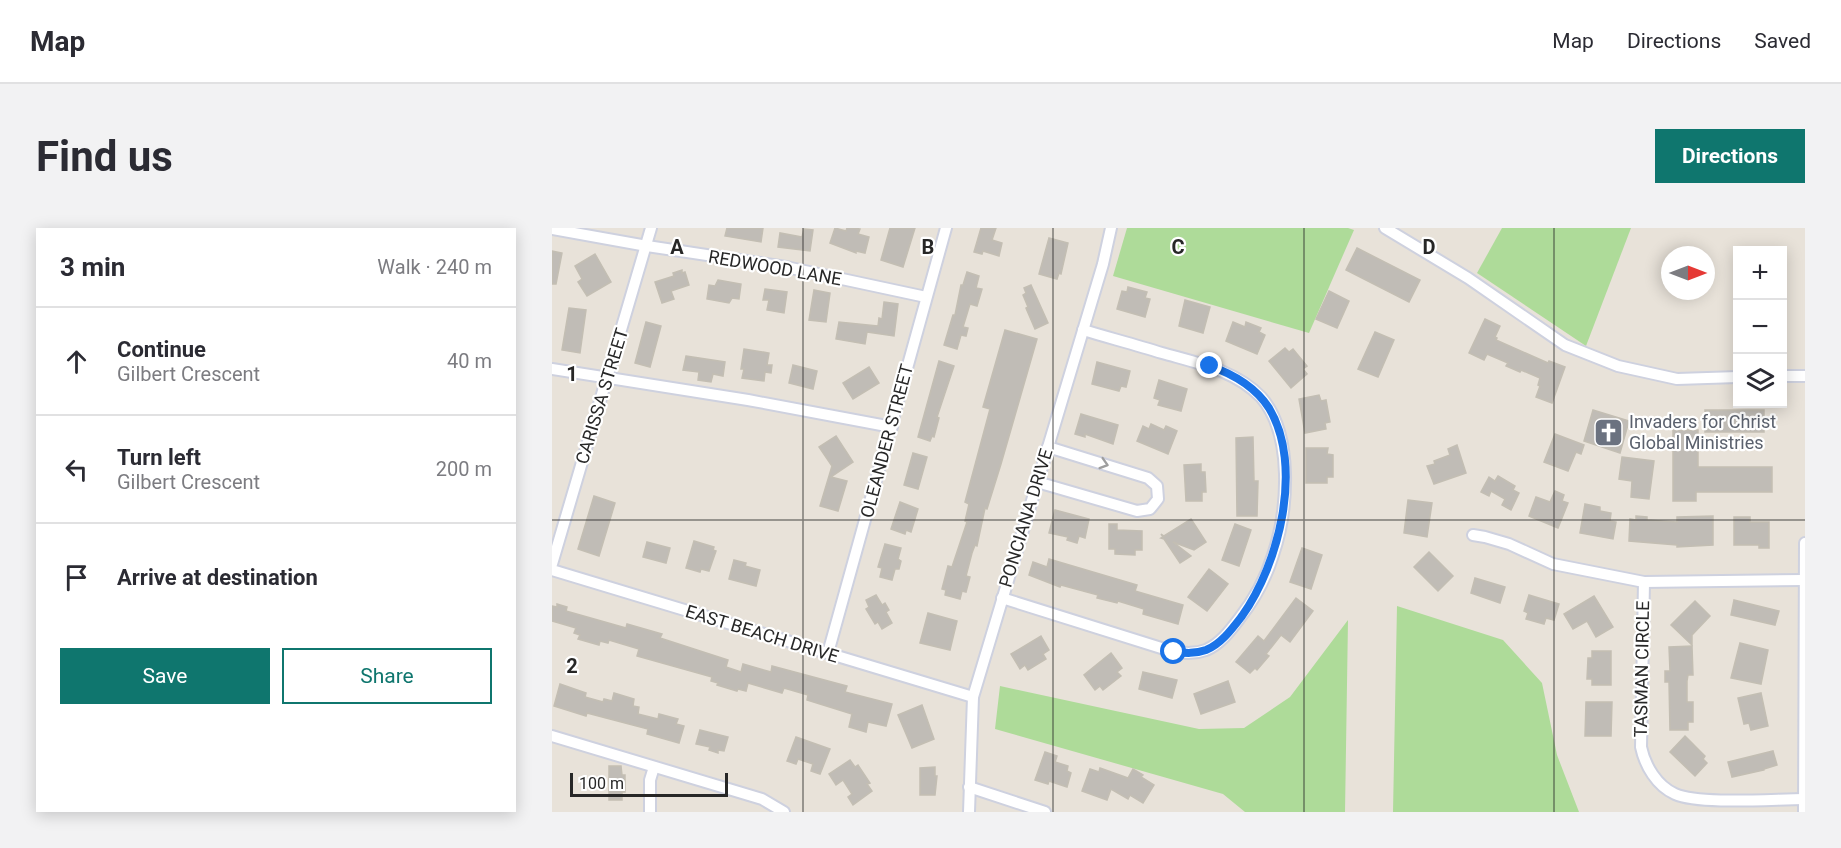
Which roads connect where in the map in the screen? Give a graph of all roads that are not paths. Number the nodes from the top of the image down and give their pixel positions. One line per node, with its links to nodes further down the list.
1 (651, 228): 6 (street, CARISSA STREET)
2 (946, 228): 7 (street, OLEANDER STREET)
3 (1111, 228): 8 (street, PONCIANA DRIVE)
4 (1385, 228): 13 (street)
5 (552, 229): 6 (street, REDWOOD LANE)
6 (647, 246): 7 (street, REDWOOD LANE); 12 (street, CARISSA STREET)
7 (926, 297): 14 (street, OLEANDER STREET)
8 (1083, 330): 15 (street, PONCIANA DRIVE); 23 (street)
9 (552, 369): 12 (street)
10 (1787, 376): 11 (street)
11 (1805, 376)
12 (607, 377): 14 (street); 19 (street, CARISSA STREET)
13 (1733, 377)
14 (892, 427): 24 (street, OLEANDER STREET)
15 (1048, 447): 16 (street, PONCIANA DRIVE); 16 (street, one-way to 16)
16 (1037, 482): 23 (street, PONCIANA DRIVE)
17 (1473, 535): 22 (street)
18 (1805, 543): 21 (street)
19 (552, 564)
20 (552, 570): 24 (street, EAST BEACH DRIVE)
21 (1804, 580): 22 (street); 29 (street)
22 (1644, 582): 29 (street, TASMAN CIRCLE)
23 (1002, 598): 25 (street, PONCIANA DRIVE)
24 (828, 653): 25 (street, EAST BEACH DRIVE)
25 (973, 697): 28 (street, PONCIANA DRIVE)
26 (552, 736): 27 (street)
27 (654, 767): 30 (street); 31 (street)
28 (969, 787): 32 (street, PONCIANA DRIVE); 33 (street)
29 (1804, 800): 34 (street)
30 (650, 812)
31 (784, 812)
32 (969, 812)
33 (1045, 812)
34 (1804, 812)

